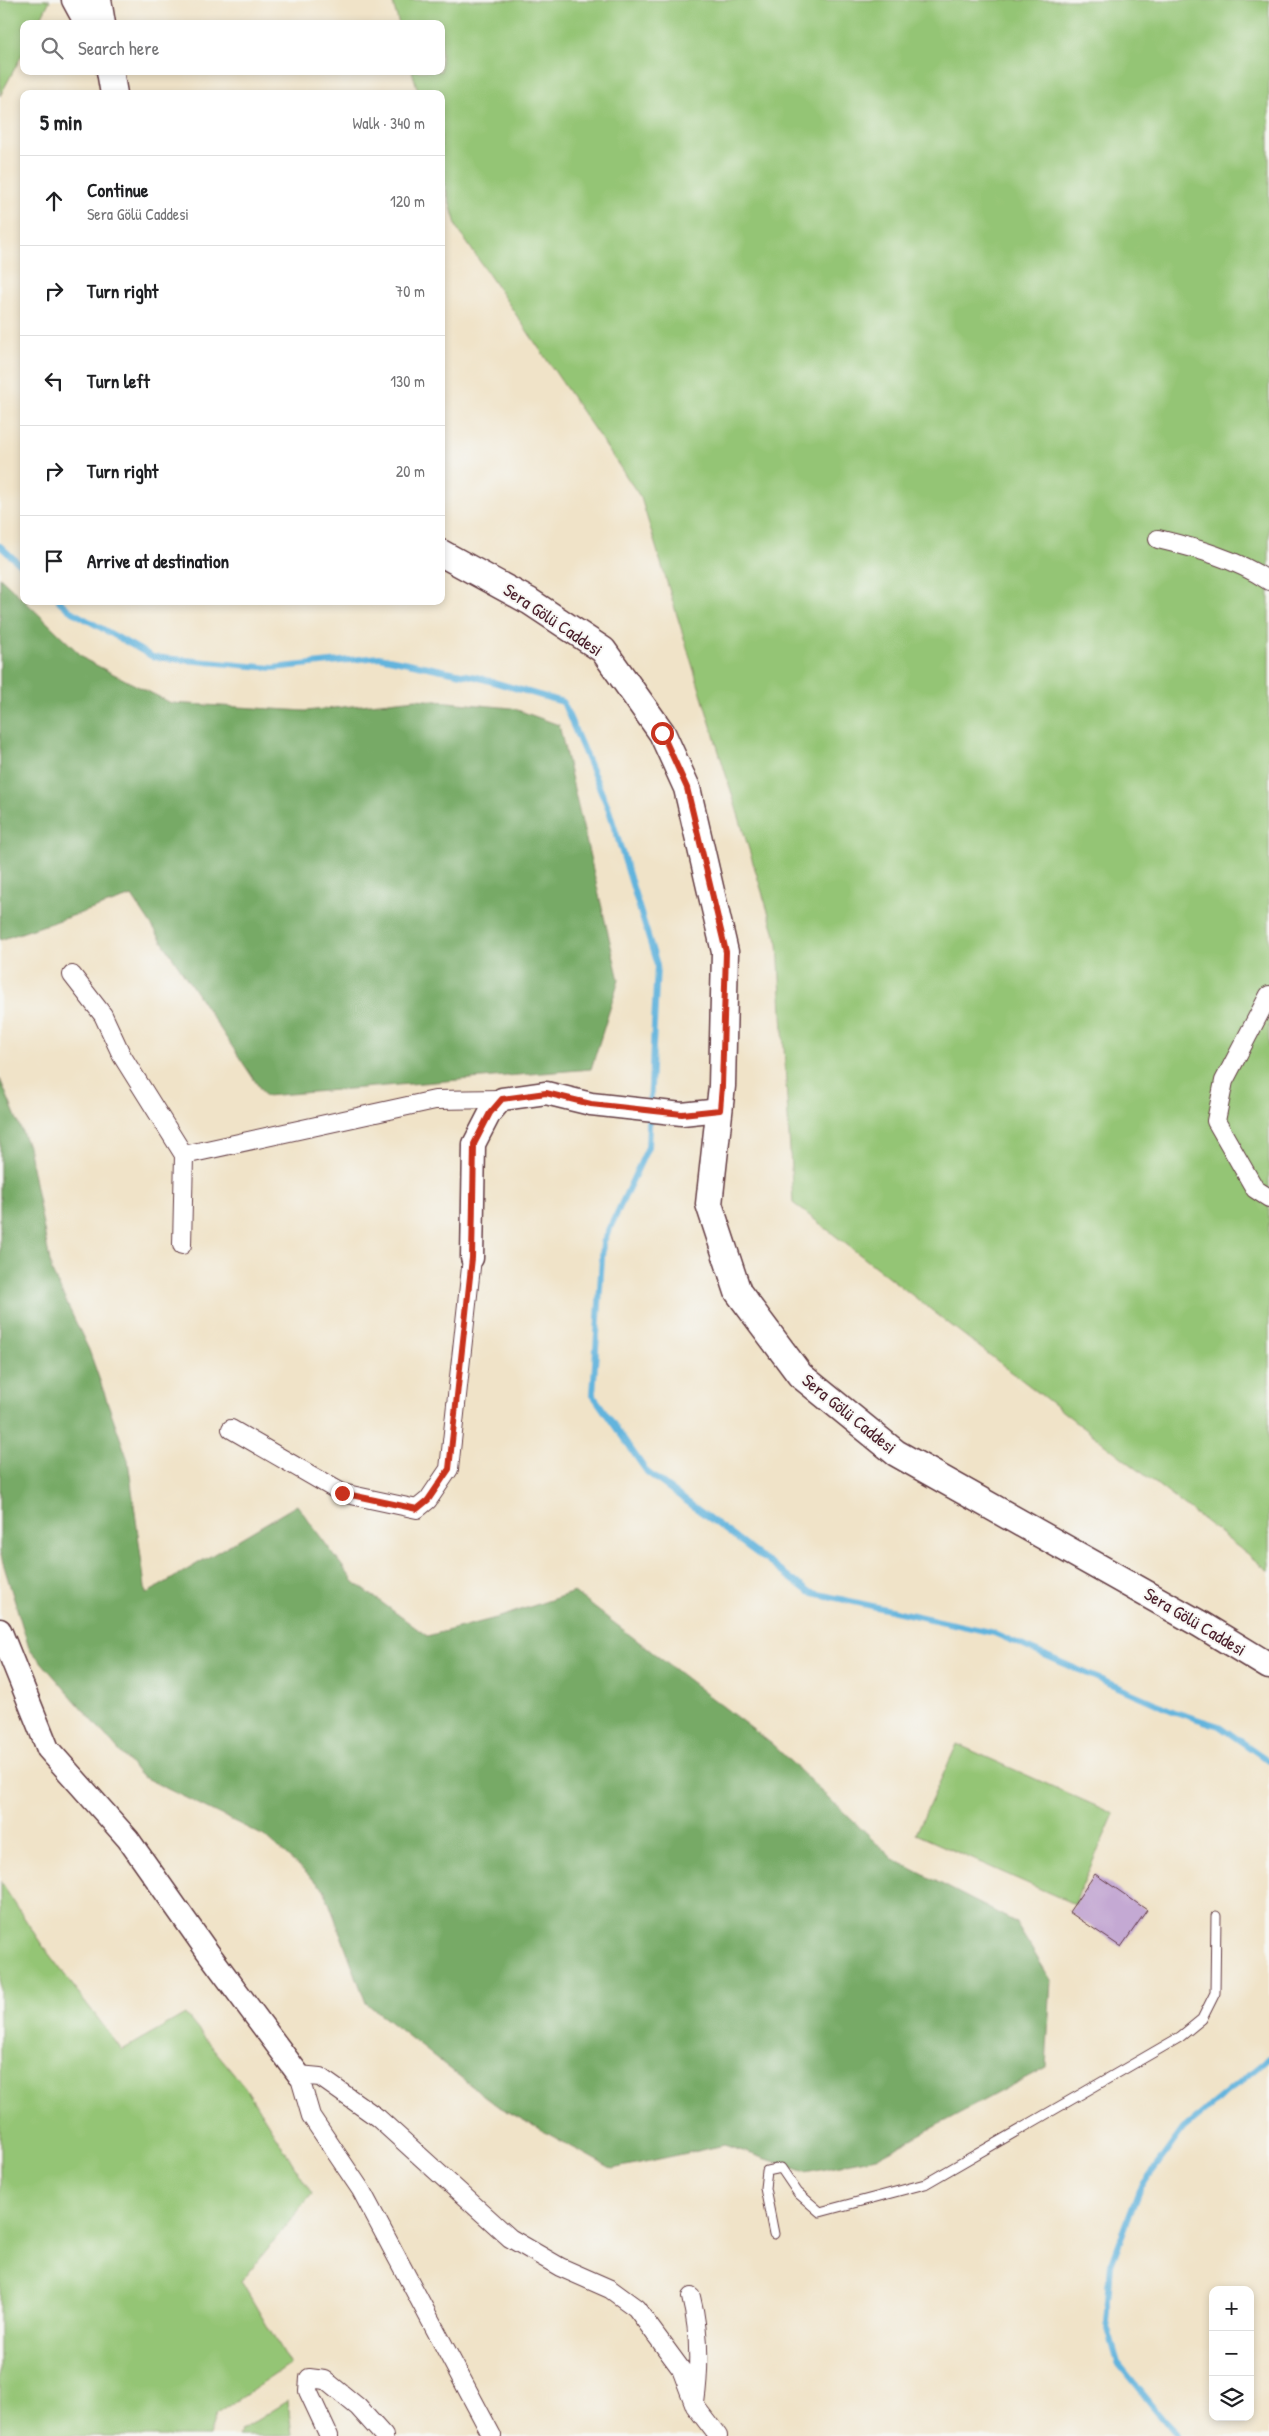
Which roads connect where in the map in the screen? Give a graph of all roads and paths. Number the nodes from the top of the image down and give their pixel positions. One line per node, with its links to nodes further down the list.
1 (74, 0): 3 (street)
2 (98, 0): 4 (main road)
3 (84, 20)
4 (101, 20)
5 (111, 75): 6 (main road)
6 (113, 90)
7 (1158, 539): 9 (street)
8 (445, 555): 13 (main road, Sera Gölü Caddesi)
9 (1269, 581)
10 (72, 975): 14 (street)
11 (1269, 995): 15 (street)
12 (502, 1099): 13 (street); 14 (street); 17 (street)
13 (720, 1110): 20 (main road, Sera Gölü Caddesi)
14 (184, 1155): 16 (street)
15 (1269, 1198)
16 (182, 1245)
17 (472, 1258): 18 (street)
18 (231, 1429)
19 (0, 1630): 22 (street)
20 (1269, 1666)
21 (1216, 1916): 23 (lane)
22 (299, 2075): 25 (street); 28 (street)
23 (774, 2234)
24 (691, 2297): 25 (street)
25 (695, 2406): 29 (street)
26 (329, 2436): 27 (street)
27 (384, 2436)
28 (492, 2436)
29 (718, 2436)

